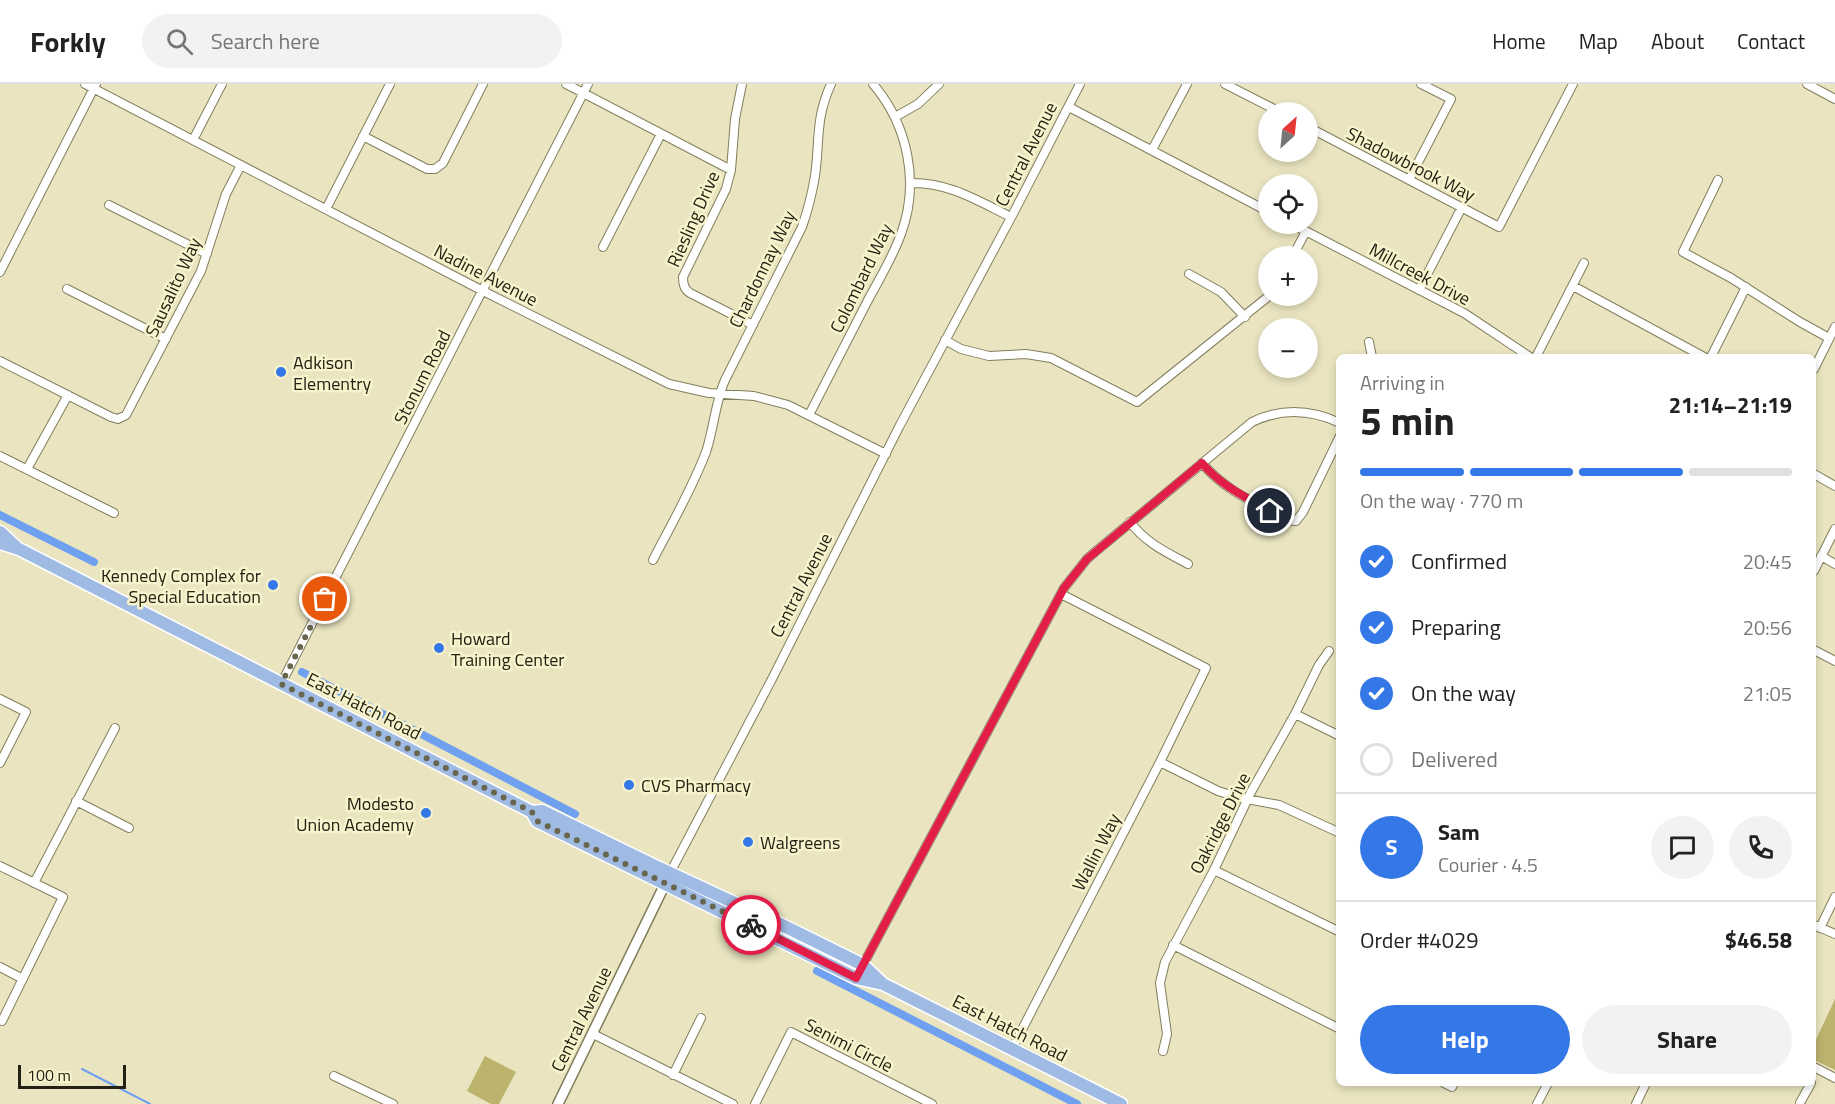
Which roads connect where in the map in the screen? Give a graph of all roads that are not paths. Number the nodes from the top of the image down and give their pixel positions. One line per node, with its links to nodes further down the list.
1 (85, 84): 17 (street, Nadine Avenue)
2 (222, 84): 26 (street)
3 (390, 84): 25 (street)
4 (483, 84): 25 (street)
5 (566, 84): 18 (street)
6 (588, 84): 18 (street, Stonum Road)
7 (742, 84): 29 (street, Riesling Drive)
8 (831, 84): 51 (street, Chardonnay Way)
9 (873, 84): 22 (street, Colombard Way)
10 (939, 84): 22 (street)
11 (1080, 84): 21 (street, Central Avenue)
12 (1187, 84): 27 (street)
13 (1225, 84): 20 (street)
14 (1421, 84): 30 (street)
15 (1573, 84): 35 (street, Shadowbrook Way)
16 (1807, 84): 19 (street)
17 (94, 86): 26 (street, Nadine Avenue); 42 (street)
18 (583, 94): 24 (street); 48 (street, Stonum Road)
19 (1835, 99)
20 (1260, 102)
21 (1069, 107): 27 (street); 37 (street, Central Avenue)
22 (895, 117): 32 (street, Colombard Way)
23 (1318, 132): 30 (street, Shadowbrook Way)
24 (661, 134): 29 (street); 39 (street)
25 (363, 136): 36 (street)
26 (193, 140): 28 (street, Nadine Avenue)
27 (1152, 150): 34 (street)
28 (241, 165): 36 (street, Nadine Avenue); 40 (street, Sausalito Way)
29 (731, 170): 51 (street, Riesling Drive)
30 (1409, 180): 35 (street, Shadowbrook Way)
31 (1718, 180): 45 (street)
32 (910, 183): 37 (street); 66 (street, Colombard Way)
33 (109, 205): 40 (street)
34 (1258, 206)
35 (1462, 207): 47 (street)
36 (326, 209): 48 (street, Nadine Avenue)
37 (1011, 218): 55 (street, Central Avenue)
38 (1312, 234): 47 (street, Millcreek Drive)
39 (603, 247)
40 (207, 254): 54 (street, Sausalito Way)
41 (1584, 263): 44 (street)
42 (0, 272)
43 (1189, 274): 50 (street)
44 (1573, 286): 59 (street); 60 (street)
45 (1746, 287): 53 (street); 61 (street)
46 (67, 289): 54 (street)
47 (1419, 290): 58 (street, Millcreek Drive)
48 (483, 291): 64 (street, Nadine Avenue); 90 (street, Stonum Road)
49 (1258, 305): 50 (street)
50 (1245, 316): 55 (street)
51 (753, 325): 64 (street, Chardonnay Way)
52 (1835, 327): 53 (street)
53 (1830, 338): 63 (street)
54 (166, 339): 65 (street, Sausalito Way)
55 (945, 340): 69 (street, Central Avenue)
56 (1369, 342): 57 (street)
57 (1371, 354)
58 (1526, 354)
59 (1538, 354)
60 (1698, 354)
61 (1712, 354)
62 (0, 361): 65 (street)
63 (1816, 365)
64 (720, 393): 66 (street, Nadine Avenue); 82 (street, Chardonnay Way)
65 (68, 395): 72 (street)
66 (809, 415): 69 (street, Nadine Avenue)
67 (1336, 421): 71 (street)
68 (1336, 444): 71 (street)
69 (886, 454): 103 (street, Central Avenue)
70 (0, 456): 72 (street)
71 (1202, 463): 76 (street)
72 (27, 470): 75 (street)
73 (1816, 475): 74 (street)
74 (1835, 486)
75 (114, 513)
76 (1130, 522): 83 (street); 86 (street)
77 (1835, 529): 81 (street)
78 (0, 532): 80 (main road, East Hatch Road)
79 (0, 543): 80 (main road, East Hatch Road)
80 (19, 549): 90 (main road, East Hatch Road)
81 (1821, 556): 84 (street); 85 (street)
82 (653, 560)
83 (1188, 564)
84 (1835, 564)
85 (1816, 567)
86 (1061, 594): 95 (street, Wallin Way); 110 (street)
87 (1329, 651): 92 (street, Oakridge Drive)
88 (1816, 651): 89 (street)
89 (1835, 661)
90 (281, 684): 103 (main road, East Hatch Road)
91 (0, 699): 96 (street)
92 (1295, 714): 94 (street); 97 (street, Oakridge Drive)
93 (115, 728): 98 (street)
94 (1336, 734)
95 (1160, 762): 97 (street); 119 (street, Wallin Way)
96 (0, 763)
97 (1248, 799): 100 (street); 102 (street, Oakridge Drive)
98 (76, 801): 99 (street); 104 (street)
99 (129, 828)
100 (1336, 832)
101 (0, 866): 104 (street)
102 (1214, 870): 107 (street); 109 (street, Oakridge Drive)
103 (668, 878): 110 (main road, East Hatch Road); 112 (main road, East Hatch Road); 118 (street, Central Avenue)
104 (34, 883): 113 (street)
105 (1835, 897): 106 (street)
106 (1816, 926): 108 (street)
107 (1336, 930)
108 (1835, 934)
109 (1173, 945): 117 (street); 120 (street, Oakridge Drive)
110 (863, 965): 112 (street); 114 (main road, East Hatch Road)
111 (0, 968): 113 (street)
112 (856, 978): 114 (main road, East Hatch Road)
113 (23, 979): 116 (street)
114 (883, 984): 119 (main road, East Hatch Road)
115 (701, 1017): 122 (street)
116 (2, 1021)
117 (1336, 1027)
118 (592, 1034): 122 (street); 130 (street, Central Avenue)
119 (1012, 1049): 134 (main road, East Hatch Road)
120 (1163, 1051)
121 (1816, 1068): 124 (street)
122 (674, 1075): 131 (street)
123 (334, 1076): 129 (street)
124 (1835, 1078)
125 (1546, 1086): 135 (street)
126 (1645, 1086): 136 (street)
127 (1809, 1086): 128 (street)
128 (1800, 1103)
129 (393, 1104)
130 (558, 1104)
131 (733, 1104)
132 (755, 1104): 133 (street, Senimi Circle)
133 (932, 1104)
134 (1121, 1104)
135 (1537, 1104)
136 (1636, 1104)

